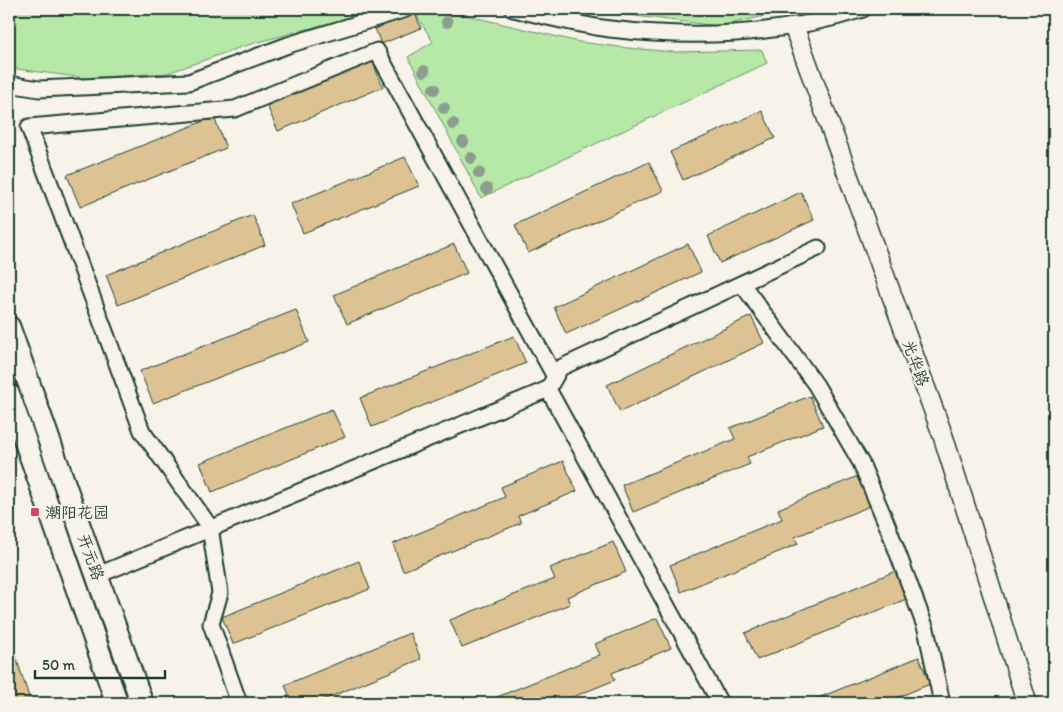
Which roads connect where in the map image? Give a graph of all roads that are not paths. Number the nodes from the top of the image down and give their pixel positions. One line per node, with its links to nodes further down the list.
1 (406, 9): 5 (street)
2 (514, 9): 4 (street)
3 (863, 9): 4 (street)
4 (794, 27): 18 (street, 光华路)
5 (9, 84)
6 (818, 248): 7 (street)
7 (742, 284): 9 (street); 17 (street)
8 (9, 327): 12 (main road, 开元路)
9 (552, 383): 11 (street); 11 (street); 16 (street)
10 (9, 395): 13 (main road, 开元路)
11 (210, 527): 12 (street); 15 (street)
12 (98, 575): 14 (main road, 开元路)
13 (117, 703)
14 (142, 703)
15 (239, 703)
16 (720, 703)
17 (941, 703)
18 (1027, 703)

